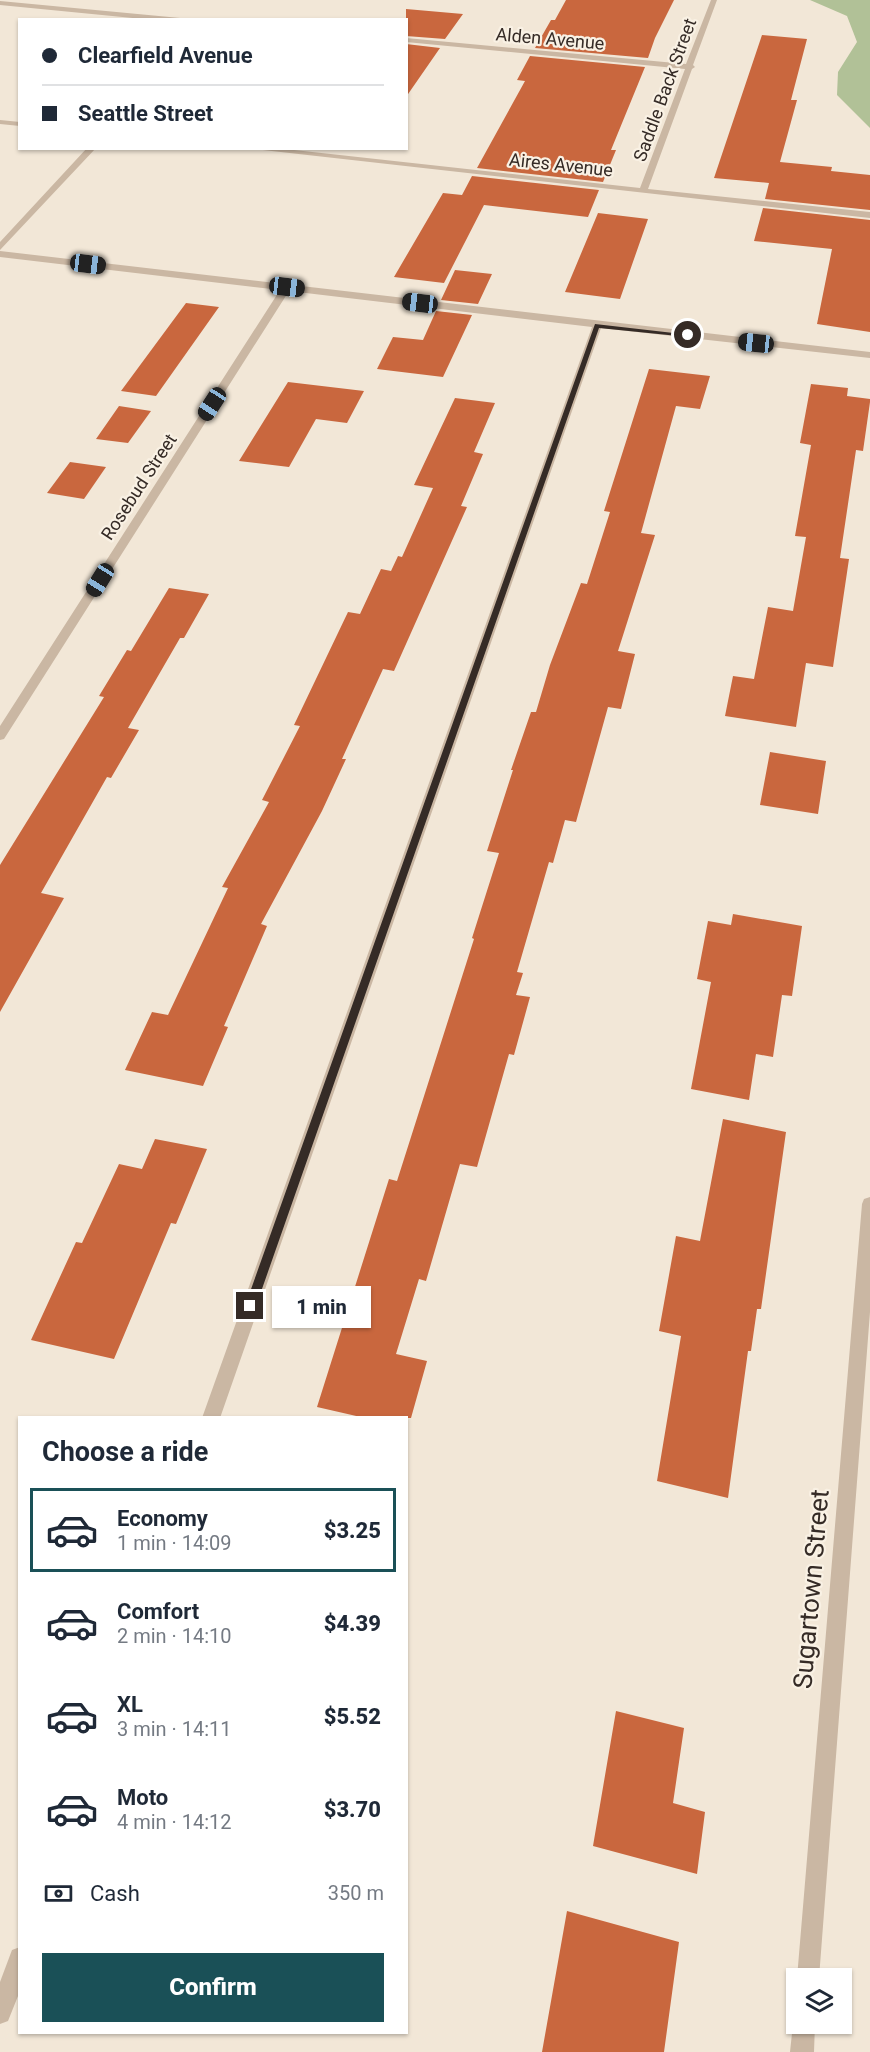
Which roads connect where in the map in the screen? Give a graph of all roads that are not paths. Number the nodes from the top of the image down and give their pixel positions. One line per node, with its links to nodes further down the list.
1 (714, 0): 5 (street, Saddle Back Street)
2 (0, 3): 3 (street)
3 (159, 18)
4 (408, 40): 5 (street, Alden Avenue)
5 (691, 67): 10 (street, Saddle Back Street)
6 (0, 122): 7 (street)
7 (18, 124)
8 (90, 150): 12 (street)
9 (268, 150): 10 (street, Aires Avenue)
10 (643, 190): 11 (street, Aires Avenue)
11 (870, 215)
12 (0, 248)
13 (0, 254): 14 (street)
14 (287, 287): 15 (street); 17 (street, Rosebud Street)
15 (597, 326): 16 (street); 19 (street)
16 (870, 355)
17 (0, 736)
18 (870, 1204): 21 (street, Sugartown Street)
19 (212, 1416)
20 (18, 1964): 22 (street)
21 (809, 1968)
22 (0, 2013)
23 (803, 2034): 24 (street)
24 (802, 2052)

